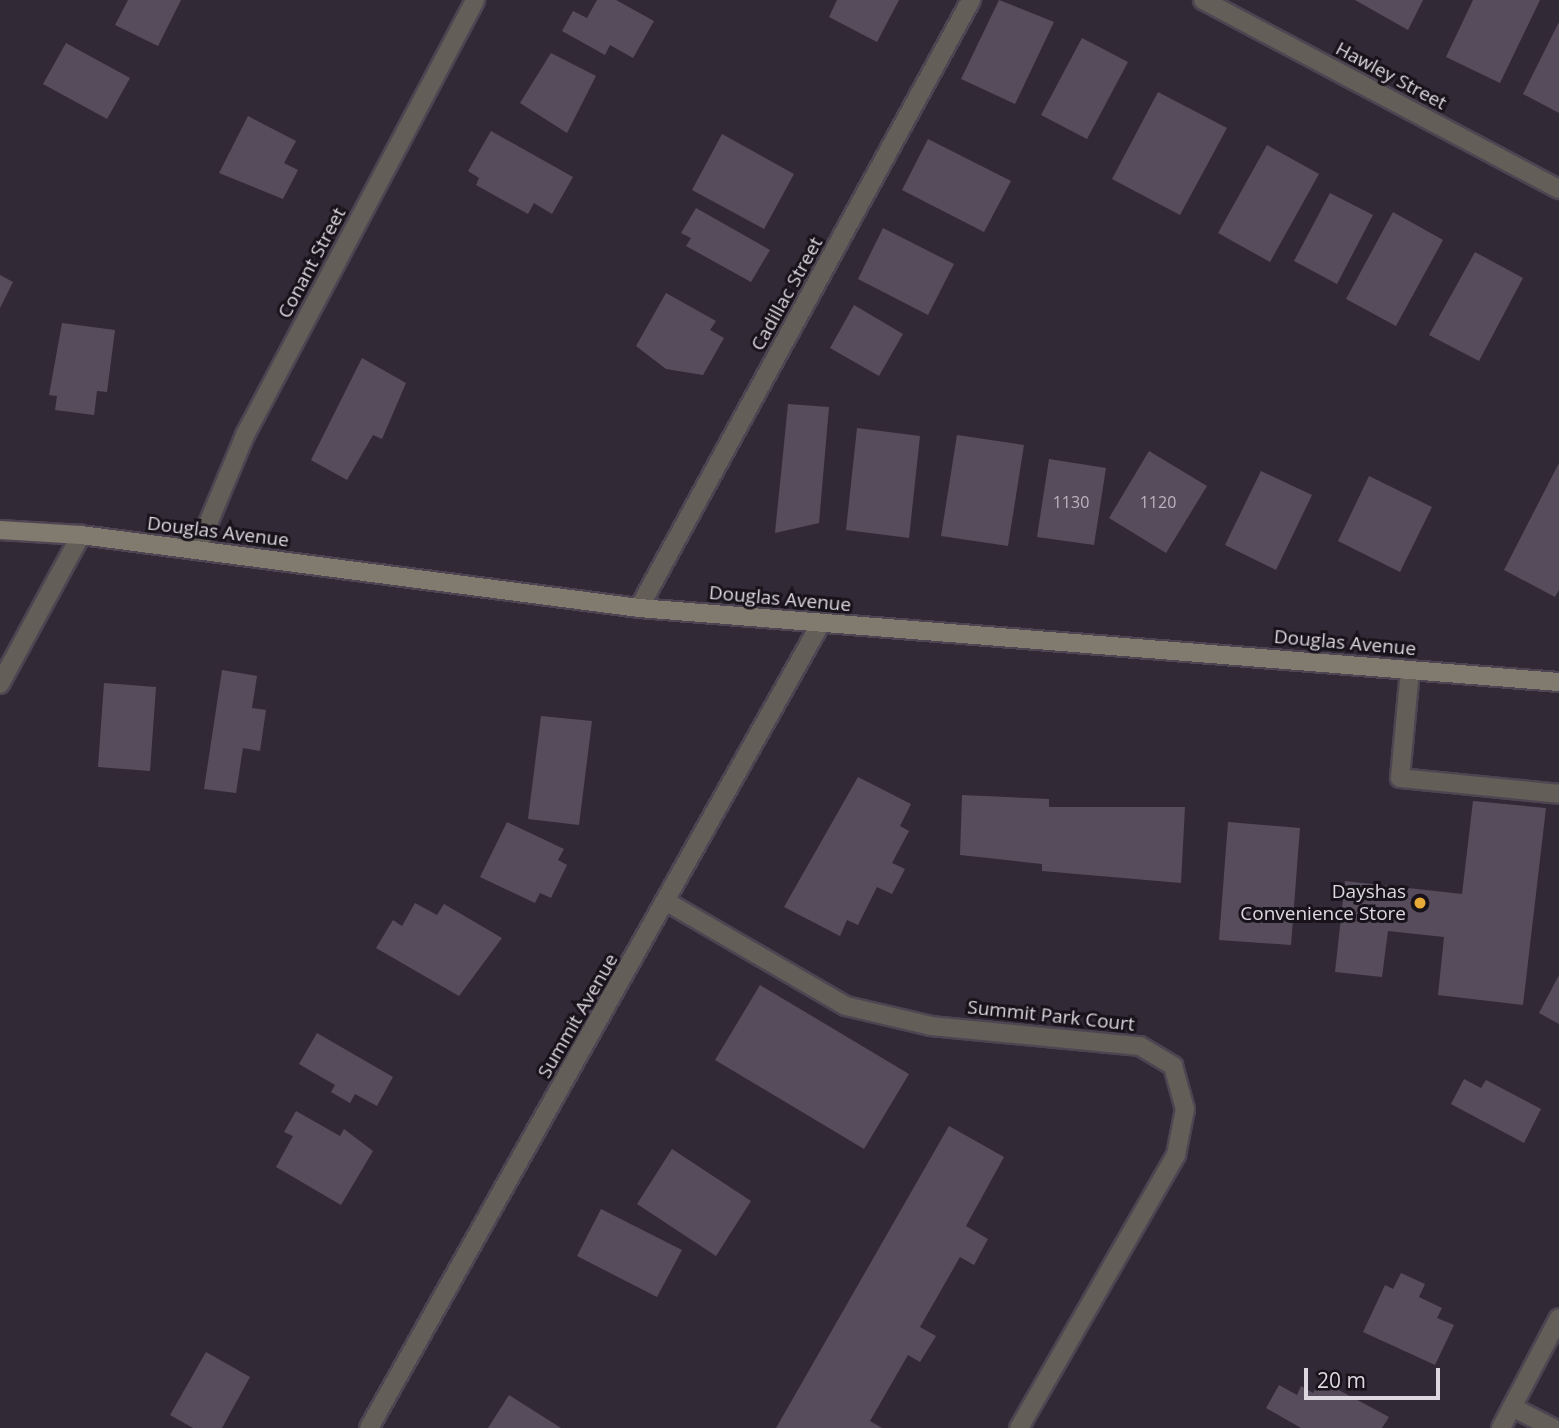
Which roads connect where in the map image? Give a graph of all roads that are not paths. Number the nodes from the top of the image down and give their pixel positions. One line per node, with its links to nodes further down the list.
1 (475, 0): 7 (street, Conant Street)
2 (971, 0): 8 (street, Cadillac Street)
3 (1203, 0): 4 (street, Hawley Street)
4 (1559, 189)
5 (0, 530): 6 (main road, Douglas Avenue)
6 (81, 535): 7 (main road, Douglas Avenue); 12 (street)
7 (197, 550): 8 (main road, Douglas Avenue)
8 (639, 608): 9 (main road, Douglas Avenue)
9 (821, 623): 10 (main road, Douglas Avenue); 14 (street, Summit Avenue)
10 (1410, 670): 11 (main road, Douglas Avenue); 13 (street)
11 (1559, 682)
12 (0, 684)
13 (1559, 794)
14 (667, 902): 17 (street, Summit Avenue); 18 (street, Summit Park Court)
15 (1559, 1318): 16 (street)
16 (1512, 1407): 19 (street); 20 (street)
17 (369, 1428)
18 (1019, 1428)
19 (1501, 1428)
20 (1553, 1428)

